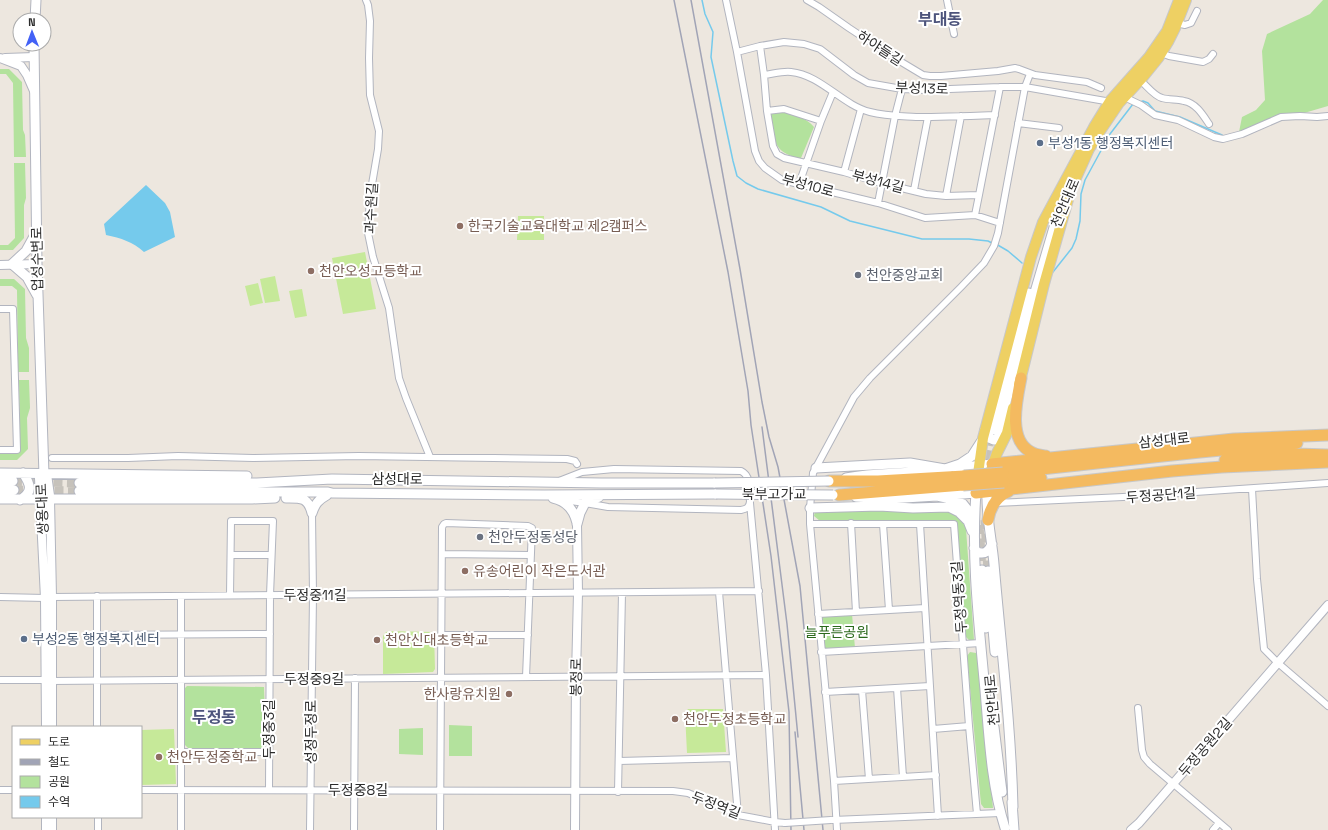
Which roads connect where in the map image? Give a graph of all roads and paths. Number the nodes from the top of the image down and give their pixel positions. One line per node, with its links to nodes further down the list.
1 (36, 0): 9 (main road)
2 (366, 0): 63 (street, 과수원길)
3 (726, 0): 14 (street, 부성10로)
4 (807, 0): 19 (street, 하야들길)
5 (947, 0): 11 (street)
6 (1179, 0): 28 (main road, 천안대로)
7 (1186, 0): 10 (main road, 천안대로)
8 (1197, 11): 10 (street)
9 (35, 12)
10 (1177, 23): 15 (main road, 천안대로)
11 (954, 34)
12 (760, 46): 14 (street, 부성13로); 20 (street, 부성14길); 25 (street, 부성13로)
13 (34, 52): 17 (main road, 업성수변로)
14 (737, 52): 43 (street, 부성10로)
15 (1161, 53): 16 (street); 21 (main road, 천안대로)
16 (1213, 54)
17 (34, 57): 18 (street); 26 (main road, 업성수변로)
18 (0, 58): 26 (street)
19 (1030, 74): 23 (street); 24 (street, 하야들길)
20 (764, 75): 27 (street); 30 (street, 부성14길)
21 (1140, 80): 28 (main road, 천안대로); 38 (street)
22 (1000, 87): 23 (street, 부성13로); 25 (street, 부성13로); 31 (street)
23 (1025, 87): 28 (street, 부성13로); 37 (street)
24 (1101, 88)
25 (902, 89): 32 (street)
26 (34, 92): 51 (main road, 업성수변로)
27 (833, 92): 29 (street); 36 (street)
28 (1121, 99): 34 (street, 부성13로); 44 (main road, 천안대로); 58 (main road, 천안대로)
29 (861, 109): 32 (street); 41 (street)
30 (767, 111): 36 (street); 40 (street, 부성14길)
31 (995, 114): 33 (street); 46 (street)
32 (895, 116): 35 (street); 42 (street)
33 (961, 116): 35 (street); 47 (street)
34 (1328, 116)
35 (928, 117): 45 (street)
36 (820, 121): 40 (street)
37 (1018, 123): 39 (street); 50 (street)
38 (1209, 124)
39 (1058, 128)
40 (806, 162): 41 (street, 부성14길); 43 (street)
41 (844, 172): 42 (street, 부성14길)
42 (881, 183): 45 (street, 부성14길); 48 (street)
43 (799, 184): 48 (street, 부성10로)
44 (1071, 189): 57 (main road); 58 (main road, 천안대로)
45 (914, 190): 47 (street, 부성14길)
46 (979, 195): 47 (street, 부성14길); 49 (street)
47 (946, 196)
48 (878, 203): 49 (street, 부성10로)
49 (975, 215): 50 (street, 부성10로)
50 (1000, 222): 71 (street)
51 (36, 232): 52 (main road); 53 (main road, 업성수변로)
52 (12, 264): 53 (street); 54 (street); 55 (main road)
53 (37, 264): 55 (main road, 업성수변로)
54 (0, 265)
55 (38, 297): 74 (main road, 업성수변로)
56 (0, 309): 61 (street)
57 (1021, 378): 58 (main road); 65 (highway)
58 (993, 433): 68 (main road); 69 (main road); 70 (main road, 천안대로)
59 (1328, 435): 65 (highway)
60 (1328, 442): 79 (highway, 삼성대로)
61 (0, 450)
62 (1328, 455): 79 (highway, 삼성대로)
63 (430, 457): 64 (street); 67 (street)
64 (52, 458)
65 (1056, 458): 68 (highway)
66 (1328, 462): 79 (highway)
67 (577, 464)
68 (992, 464): 69 (main road); 85 (main road)
69 (979, 466): 70 (main road); 86 (main road)
70 (945, 469): 71 (main road); 77 (main road, 북부고가교)
71 (814, 470): 101 (street)
72 (0, 473): 73 (main road)
73 (23, 473): 74 (main road); 96 (main road)
74 (44, 475): 75 (main road); 95 (main road, 쌍용대로)
75 (332, 479): 76 (main road, 삼성대로); 87 (main road, 삼성대로)
76 (556, 481): 81 (main road, 삼성대로); 98 (street)
77 (830, 481): 78 (highway); 81 (main road, 북부고가교, bridge)
78 (963, 481): 79 (highway, bridge); 91 (highway)
79 (1007, 481): 85 (highway); 100 (highway)
80 (0, 482): 84 (main road)
81 (715, 483)
82 (1328, 483): 83 (street, 두정공단1길)
83 (1252, 489): 100 (street, 두정공단1길); 147 (street)
84 (0, 490)
85 (987, 492): 86 (highway); 106 (main road)
86 (976, 493): 92 (main road, 북부고가교); 105 (main road)
87 (330, 494): 89 (main road, 삼성대로); 93 (main road); 103 (main road)
88 (716, 494): 90 (main road, 삼성대로); 91 (main road, 북부고가교, bridge)
89 (544, 495): 90 (main road, 삼성대로); 97 (main road)
90 (608, 495): 99 (main road)
91 (836, 495): 92 (main road, 북부고가교)
92 (936, 496): 105 (main road)
93 (278, 498): 95 (main road); 103 (main road)
94 (0, 499): 96 (main road)
95 (46, 499): 96 (main road); 132 (street, 쌍용대로)
96 (20, 500)
97 (561, 500): 99 (street); 107 (main road)
98 (750, 502): 102 (street); 104 (street)
99 (585, 503): 102 (street); 107 (main road)
100 (994, 503): 106 (highway)
101 (810, 508): 108 (street); 112 (main road)
102 (740, 510): 104 (street)
103 (312, 513): 128 (street, 성정두정로)
104 (752, 518): 120 (street)
105 (974, 518): 112 (main road)
106 (988, 520): 113 (main road)
107 (577, 524): 123 (street, 봉정로)
108 (810, 524): 109 (street, 두정역동3길); 137 (street)
109 (851, 524): 110 (street, 두정역동3길); 136 (street)
110 (883, 524): 111 (street, 두정역동3길); 135 (street)
111 (920, 524): 134 (street); 144 (street, 두정역동3길)
112 (974, 544): 113 (main road); 119 (main road)
113 (992, 544): 118 (main road)
114 (442, 554): 117 (street); 117 (street); 125 (street)
115 (231, 555): 116 (street); 116 (street, 두정중3길); 126 (street, 두정중3길)
116 (272, 555): 127 (street, 두정중3길)
117 (531, 555): 122 (street)
118 (994, 562): 119 (main road); 191 (main road)
119 (981, 568): 143 (main road); 191 (main road, 천안대로); 202 (main road, 천안대로)
120 (759, 591): 121 (street, 두정중11길); 149 (street)
121 (719, 592): 124 (street, 두정중11길); 148 (street)
122 (530, 593): 123 (street, 두정중11길); 125 (street, 두정중11길); 142 (street)
123 (578, 593): 124 (street, 두정중11길); 150 (street, 봉정로)
124 (622, 593): 151 (street)
125 (442, 594): 128 (street, 두정중11길); 141 (street)
126 (230, 595): 127 (street, 두정중11길); 130 (street, 두정중11길)
127 (270, 595): 128 (street, 두정중11길); 139 (street, 두정중3길)
128 (313, 595): 153 (street, 성정두정로)
129 (97, 596): 130 (street, 두정중11길); 132 (street, 두정중11길); 140 (street)
130 (181, 596): 138 (street)
131 (0, 597): 132 (street, 두정중11길)
132 (49, 597): 160 (street, 쌍용대로)
133 (1328, 605): 147 (street, 두정공원2길)
134 (925, 608): 135 (street); 145 (street)
135 (890, 610): 136 (street)
136 (856, 612): 137 (street)
137 (818, 614): 146 (street)
138 (181, 634): 139 (street); 140 (street); 159 (street)
139 (270, 634): 156 (street, 두정중3길)
140 (97, 635): 158 (street)
141 (442, 635): 142 (street); 155 (street)
142 (528, 635): 152 (street)
143 (981, 643): 144 (street); 192 (main road)
144 (962, 644): 145 (street); 170 (street, 두정역동3길)
145 (928, 646): 146 (street); 161 (street)
146 (821, 652): 164 (street)
147 (1278, 663): 165 (street); 180 (street, 두정공원2길)
148 (726, 675): 149 (street, 두정중9길); 151 (street, 두정중9길); 174 (street)
149 (766, 675): 200 (street)
150 (576, 676): 151 (street, 두정중9길); 152 (street, 두정중9길); 189 (street, 봉정로)
151 (621, 676): 175 (street)
152 (526, 677): 155 (street, 두정중9길)
153 (311, 678): 154 (street, 두정중9길); 156 (street, 두정중9길); 186 (street, 성정두정로)
154 (355, 678): 155 (street, 두정중9길); 187 (street)
155 (442, 678): 188 (street)
156 (270, 679): 159 (street, 두정중9길); 173 (street, 두정중3길)
157 (0, 680): 160 (street, 두정중9길)
158 (97, 680): 159 (street, 두정중9길); 160 (street, 두정중9길); 169 (street)
159 (181, 680): 172 (street)
160 (48, 681): 167 (street, 쌍용대로); 168 (street, 쌍용대로)
161 (930, 686): 162 (street); 171 (street)
162 (897, 688): 163 (street); 177 (street)
163 (862, 690): 164 (street); 178 (street)
164 (825, 692): 179 (street)
165 (1328, 706)
166 (1138, 708): 180 (street)
167 (46, 726)
168 (52, 726)
169 (97, 726)
170 (969, 726): 171 (street); 193 (street, 두정역동3길)
171 (933, 729): 176 (street)
172 (181, 752): 173 (street); 184 (street)
173 (269, 752): 185 (street, 두정중3길)
174 (733, 758): 175 (street); 194 (street)
175 (619, 761): 190 (street)
176 (936, 775): 177 (street); 195 (street)
177 (903, 777): 178 (street)
178 (869, 779): 179 (street)
179 (834, 782): 199 (street)
180 (1173, 784): 201 (street); 214 (street, 두정공원2길)
181 (0, 790): 182 (street)
182 (12, 790)
183 (142, 790): 184 (street, 두정중8길)
184 (181, 790): 185 (street, 두정중8길); 206 (street)
185 (269, 790): 186 (street, 두정중8길)
186 (310, 790): 187 (street, 두정중8길); 207 (street, 성정두정로)
187 (355, 790): 188 (street, 두정중8길); 208 (street)
188 (441, 790): 189 (street, 두정중8길); 209 (street)
189 (575, 791): 190 (street, 두정역길); 210 (street, 봉정로)
190 (618, 792): 194 (street, 두정역길)
191 (1013, 807): 213 (main road, 천안대로)
192 (1000, 813): 193 (street, 두정역길); 202 (main road)
193 (977, 814): 195 (street, 두정역길)
194 (738, 816): 200 (street, 두정역길)
195 (938, 816): 199 (street, 두정역길)
196 (46, 818): 203 (street)
197 (52, 818): 204 (street)
198 (98, 818): 205 (street)
199 (834, 820): 200 (street, 두정역길, bridge); 212 (street)
200 (774, 822): 211 (street)
201 (1219, 823): 215 (street); 216 (street)
202 (1005, 829)
203 (46, 830)
204 (52, 830)
205 (98, 830)
206 (181, 830)
207 (310, 830)
208 (354, 830)
209 (440, 830)
210 (575, 830)
211 (775, 830)
212 (837, 830)
213 (1014, 830)
214 (1131, 830)
215 (1213, 830)
216 (1228, 830)

